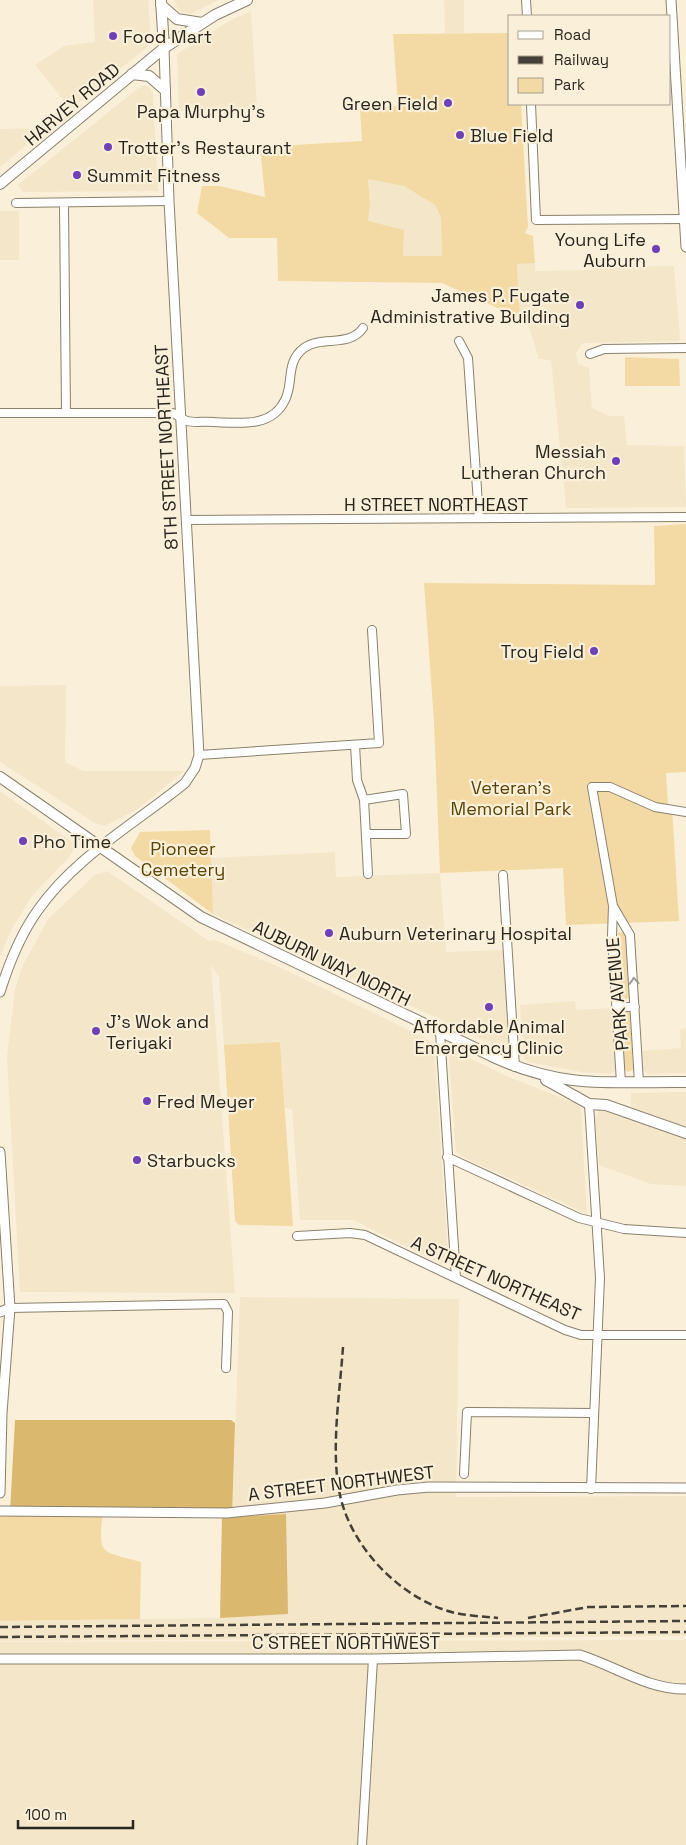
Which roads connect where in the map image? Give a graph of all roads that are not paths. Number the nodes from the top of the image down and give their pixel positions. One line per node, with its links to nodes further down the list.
1 (247, 0): 6 (main road, HARVEY ROAD)
2 (526, 0): 5 (street)
3 (671, 0): 15 (street)
4 (161, 3): 6 (main road); 7 (main road, 8TH STREET NORTHEAST)
5 (527, 15)
6 (203, 23): 7 (main road, HARVEY ROAD)
7 (164, 48): 8 (main road, HARVEY ROAD); 9 (street, 8TH STREET NORTHEAST)
8 (132, 74): 9 (main road); 11 (main road, HARVEY ROAD)
9 (165, 90): 12 (street, 8TH STREET NORTHEAST)
10 (531, 105): 15 (street)
11 (0, 184)
12 (169, 201): 14 (street); 23 (street, 8TH STREET NORTHEAST)
13 (16, 203): 14 (street)
14 (64, 203): 22 (street)
15 (685, 219): 16 (street)
16 (686, 247)
17 (363, 328): 23 (street)
18 (460, 341): 25 (street)
19 (686, 348): 20 (street)
20 (590, 354)
21 (0, 413): 22 (street)
22 (66, 413): 23 (street)
23 (181, 417): 26 (street, 8TH STREET NORTHEAST)
24 (686, 517): 25 (street, H STREET NORTHEAST)
25 (479, 518): 26 (street, H STREET NORTHEAST)
26 (186, 520): 29 (street, 8TH STREET NORTHEAST)
27 (372, 630): 28 (street)
28 (355, 744): 29 (street); 31 (street)
29 (199, 755): 34 (street, 8TH STREET NORTHEAST)
30 (0, 777): 34 (main road, AUBURN WAY NORTH)
31 (364, 800): 33 (street); 33 (street)
32 (686, 812): 37 (street, PARK AVENUE)
33 (366, 834): 35 (street)
34 (101, 847): 38 (street, 8TH STREET NORTHEAST); 41 (main road, AUBURN WAY NORTH)
35 (368, 874)
36 (503, 876): 42 (street)
37 (613, 906): 39 (street, PARK AVENUE); 40 (street, PARK AVENUE, one-way to 37)
38 (0, 992)
39 (616, 1007): 40 (street); 46 (street, PARK AVENUE)
40 (635, 1007): 44 (street, PARK AVENUE)
41 (440, 1032): 42 (main road, AUBURN WAY NORTH); 50 (street)
42 (515, 1067): 43 (main road, AUBURN WAY NORTH)
43 (535, 1074): 46 (main road, AUBURN WAY NORTH); 47 (main road)
44 (639, 1082): 45 (main road, AUBURN WAY NORTH); 46 (main road, AUBURN WAY NORTH)
45 (686, 1082)
46 (621, 1083)
47 (589, 1104): 48 (main road); 51 (street)
48 (686, 1134)
49 (0, 1152): 55 (street)
50 (447, 1157): 51 (street); 54 (street)
51 (597, 1224): 52 (street); 57 (street)
52 (686, 1233)
53 (297, 1236): 54 (street, A STREET NORTHEAST)
54 (456, 1278): 57 (street, A STREET NORTHEAST)
55 (10, 1308): 56 (street); 59 (street); 64 (street)
56 (0, 1312)
57 (598, 1335): 58 (street, A STREET NORTHEAST); 60 (street)
58 (686, 1335)
59 (226, 1368)
60 (593, 1413): 61 (street); 63 (street)
61 (464, 1474)
62 (686, 1488): 63 (street, A STREET NORTHWEST)
63 (591, 1489): 65 (street, A STREET NORTHWEST)
64 (0, 1493)
65 (0, 1511)
66 (374, 1658): 67 (street, C STREET NORTHWEST); 68 (street, C STREET NORTHWEST); 69 (street)
67 (0, 1659)
68 (686, 1689)
69 (362, 1845)

